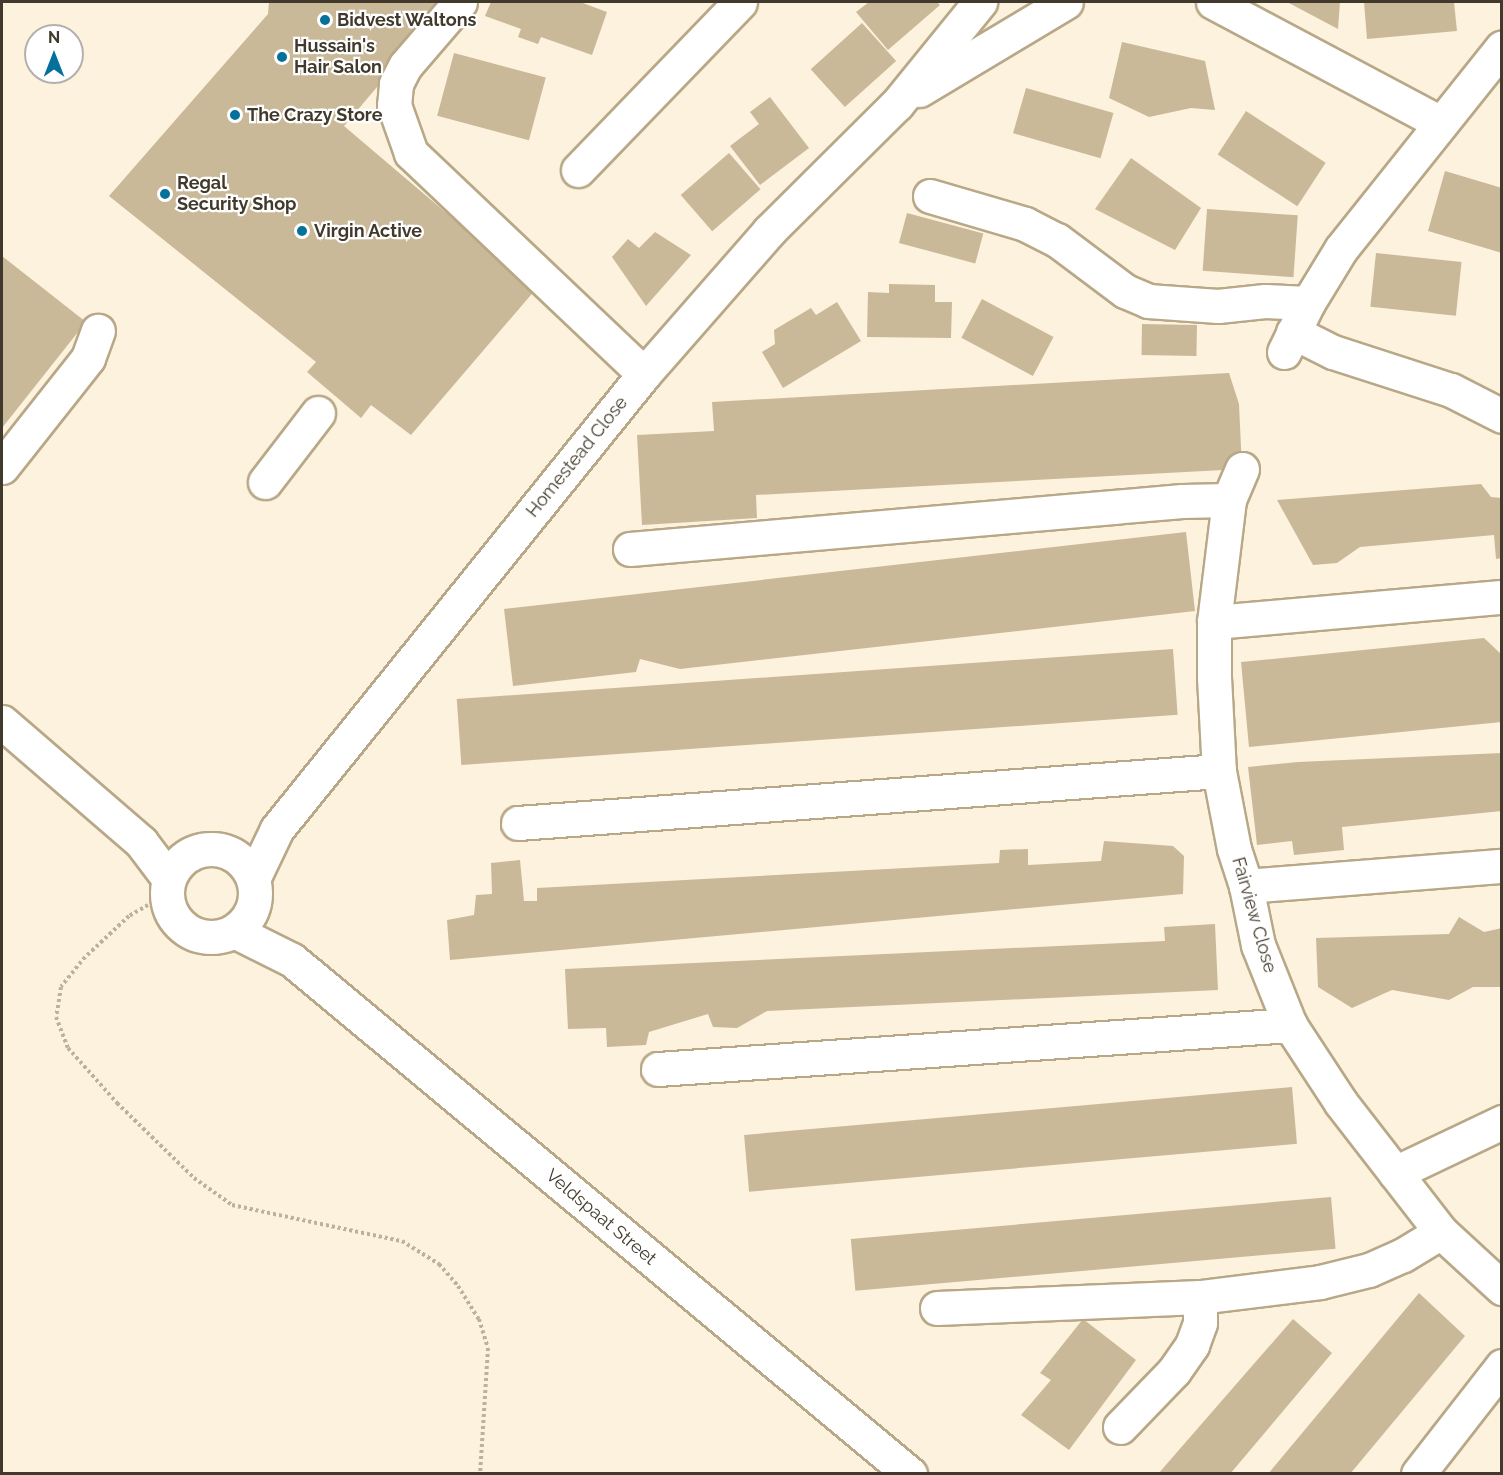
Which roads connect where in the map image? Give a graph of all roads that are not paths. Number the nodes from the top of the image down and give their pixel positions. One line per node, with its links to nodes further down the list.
1 (460, 2): 13 (street)
2 (740, 2): 9 (street)
3 (980, 2): 7 (street, Homestead Close)
4 (1066, 2): 7 (street, Homestead Close)
5 (1213, 2): 8 (street)
6 (1502, 47): 8 (street)
7 (897, 104): 13 (street, Homestead Close)
8 (1441, 123): 11 (street)
9 (578, 170)
10 (930, 196): 11 (street)
11 (1308, 303): 15 (street)
12 (98, 331): 16 (street)
13 (644, 374): 26 (street, Homestead Close)
14 (318, 413): 18 (street)
15 (1502, 416)
16 (2, 467)
17 (1242, 469): 19 (street, Fairview Close)
18 (264, 482)
19 (1229, 500): 20 (street); 22 (street, Fairview Close)
20 (630, 549)
21 (1502, 597): 22 (street)
22 (1214, 622): 24 (street, Fairview Close)
23 (2, 722): 28 (street)
24 (1219, 771): 25 (street); 29 (street, Fairview Close)
25 (518, 823)
26 (277, 829): 28 (street); 30 (street, Homestead Close)
27 (1502, 866): 29 (street)
28 (183, 870): 30 (street); 31 (street)
29 (1246, 886): 33 (street, Fairview Close)
30 (253, 892): 31 (street); 32 (street, Veldspaat Street)
31 (234, 931): 32 (street, Veldspaat Street)
32 (292, 960): 43 (street, Veldspaat Street)
33 (1290, 1025): 34 (street); 36 (street, Fairview Close)
34 (658, 1069)
35 (1501, 1124): 36 (street)
36 (1395, 1173): 37 (street, Fairview Close)
37 (1441, 1232): 38 (street, Fairview Close); 39 (street)
38 (1502, 1288)
39 (1200, 1297): 40 (street); 42 (street)
40 (937, 1308)
41 (1502, 1366): 44 (street)
42 (1120, 1427)
43 (910, 1473)
44 (1418, 1473)

